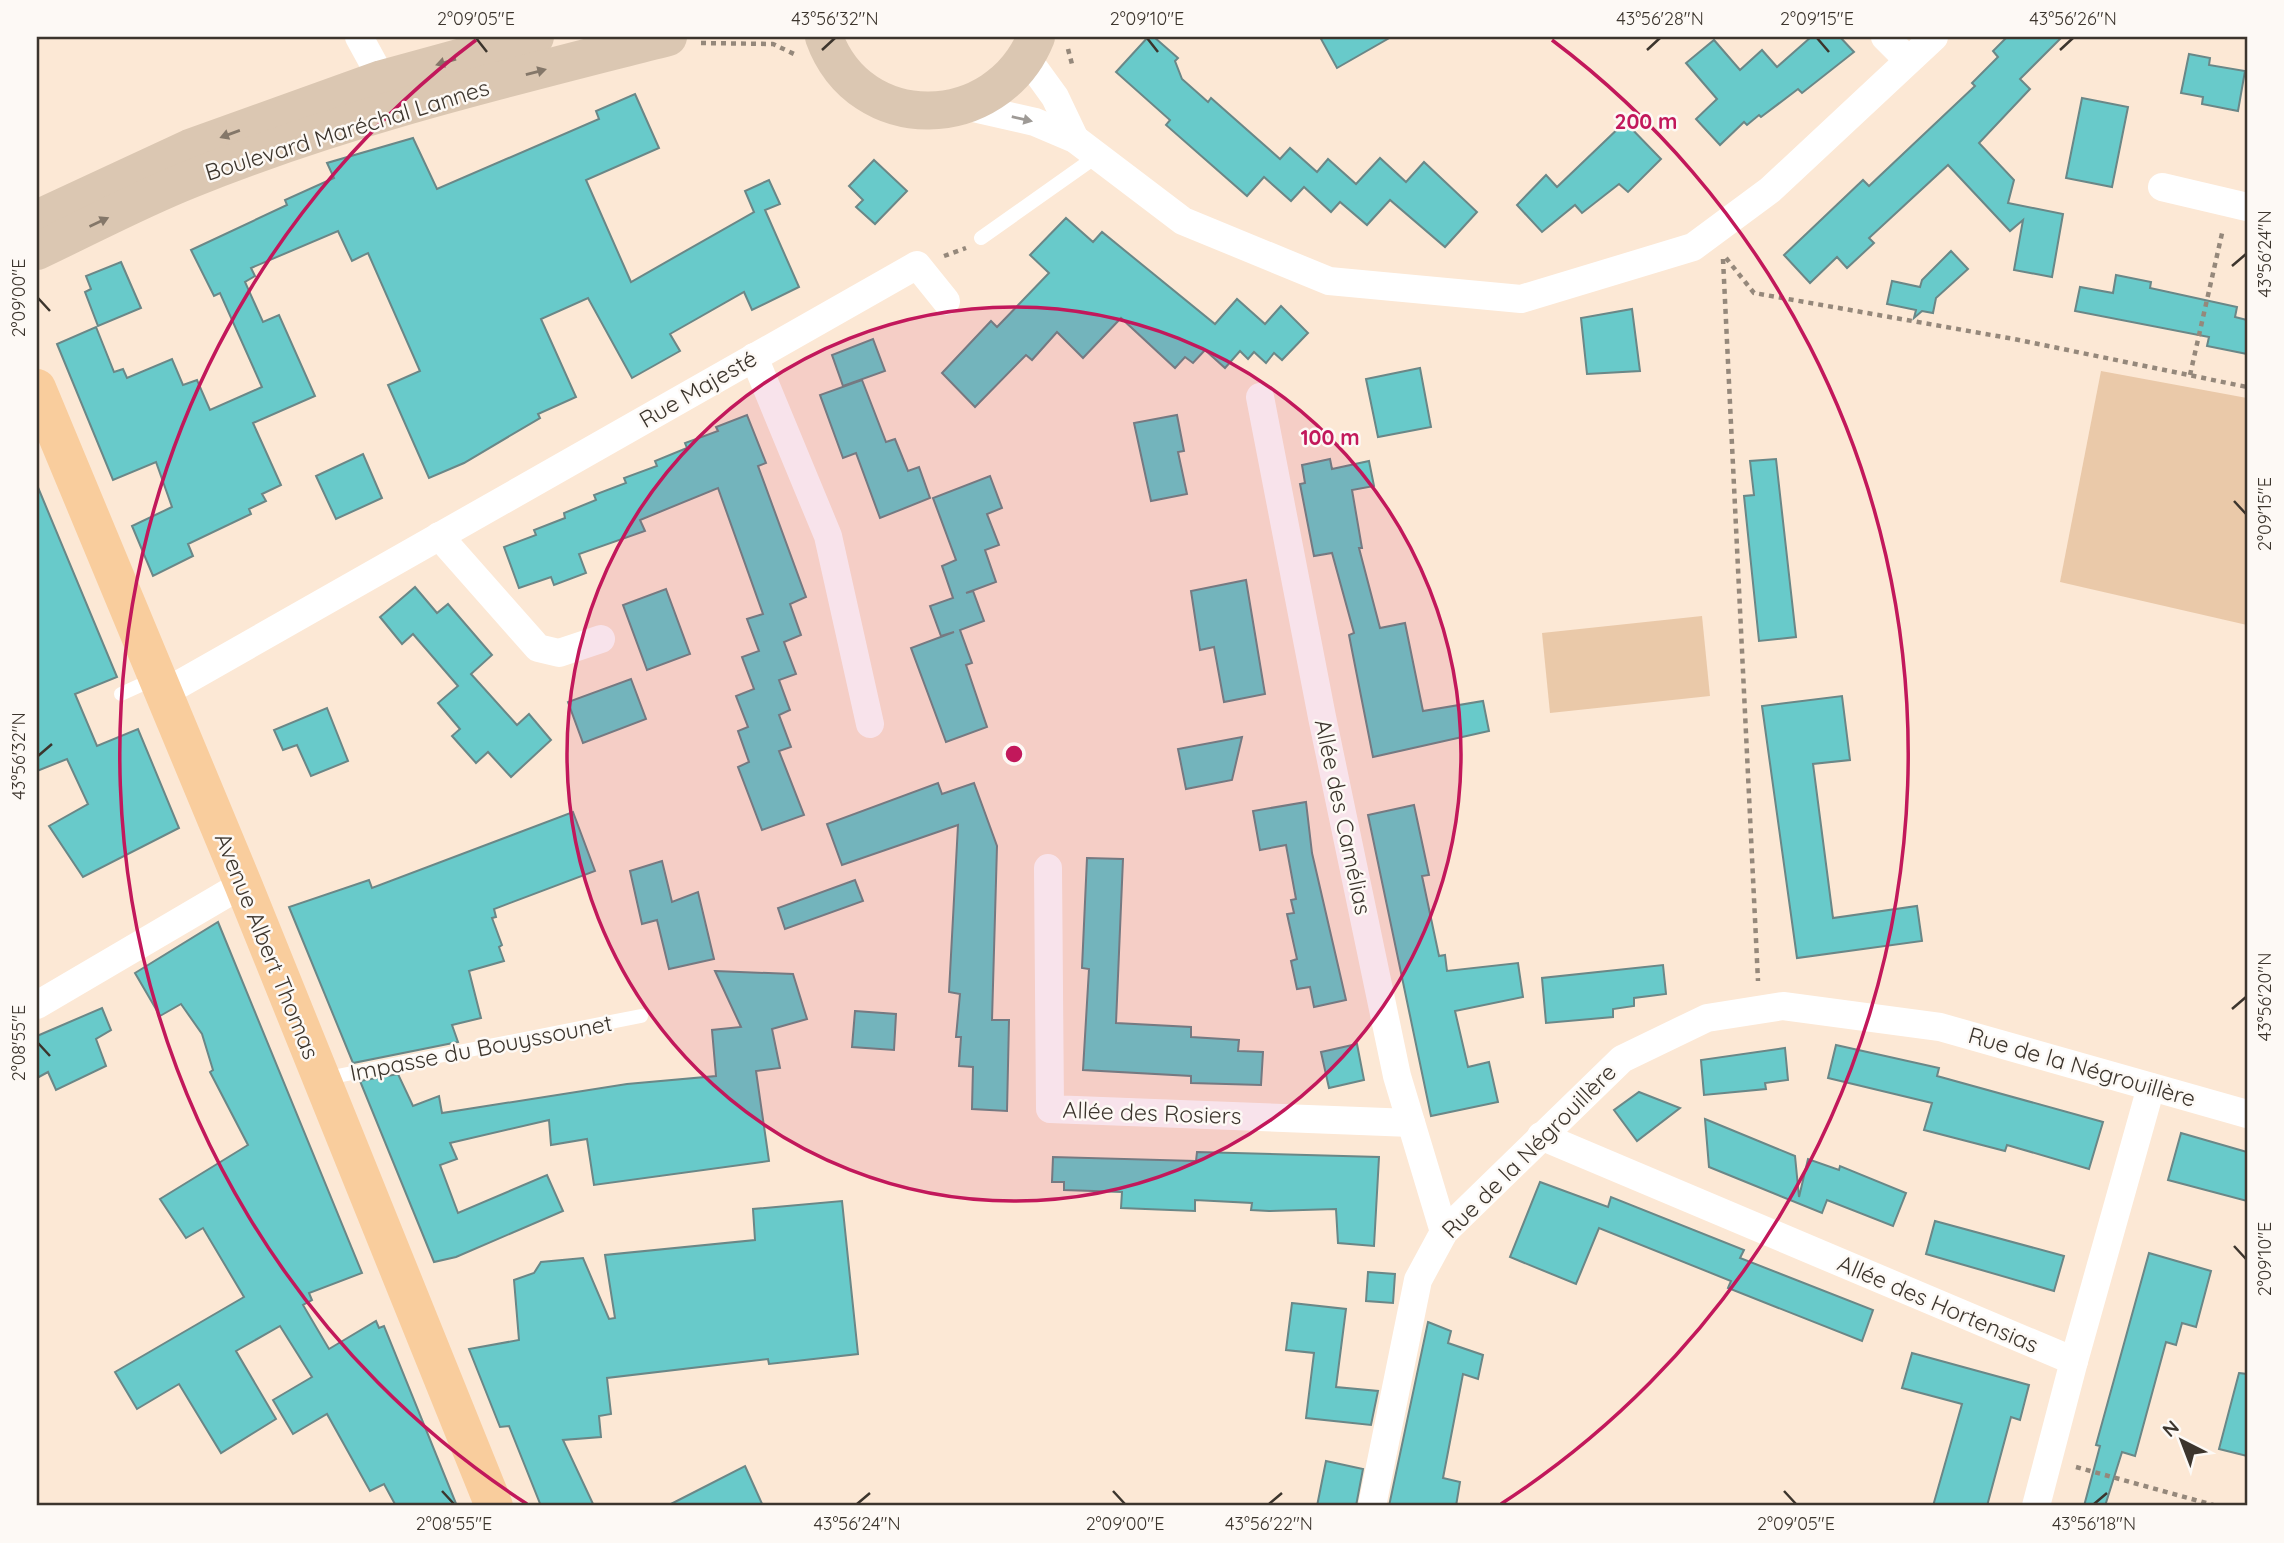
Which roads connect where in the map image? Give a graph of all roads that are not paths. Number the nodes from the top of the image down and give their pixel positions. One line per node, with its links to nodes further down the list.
1 (359, 37): 11 (street)
2 (535, 37): 11 (main road, Boulevard Maréchal Lannes, one-way to 11)
3 (668, 37): 12 (main road, Boulevard Maréchal Lannes, one-way to 3)
4 (824, 37): 10 (main road)
5 (1885, 37): 9 (street)
6 (1934, 37): 9 (street)
7 (786, 40): 10 (main road)
8 (1031, 47): 13 (main road); 14 (street)
9 (1908, 61): 14 (street)
10 (849, 78): 13 (main road)
11 (382, 79): 12 (street); 17 (main road, Boulevard Maréchal Lannes, one-way to 17)
12 (423, 101): 19 (main road, Boulevard Maréchal Lannes, one-way to 12)
13 (965, 106): 14 (street, one-way to 14)
14 (1086, 148): 18 (lane)
15 (2162, 187): 16 (street)
16 (2238, 205)
17 (37, 219)
18 (981, 238)
19 (37, 251)
20 (946, 301): 21 (street, Rue Majesté)
21 (754, 357): 24 (street, Rue Majesté); 28 (street)
22 (37, 388): 26 (main road, Avenue Albert Thomas)
23 (1260, 397): 36 (street, Allée des Camélias)
24 (439, 536): 25 (street); 26 (street, Rue Majesté)
25 (601, 639)
26 (159, 686): 27 (lane); 30 (main road, Avenue Albert Thomas)
27 (121, 694)
28 (870, 724)
29 (1048, 868): 36 (street, Allée des Rosiers)
30 (243, 884): 31 (street); 33 (main road, Avenue Albert Thomas)
31 (37, 1005)
32 (641, 1016): 33 (lane, Impasse du Bouyssounet)
33 (321, 1079): 40 (main road, Avenue Albert Thomas)
34 (2151, 1087): 35 (street, Rue de la Négrouillère); 37 (street, Rue de la Négrouillère); 39 (street)
35 (2247, 1114)
36 (1412, 1123): 38 (street, Allée des Camélias)
37 (1541, 1136): 38 (street, Rue de la Négrouillère); 39 (street, Allée des Hortensias)
38 (1444, 1232): 41 (street, Rue de la Négrouillère)
39 (2074, 1361): 42 (street)
40 (494, 1506)
41 (1372, 1506)
42 (2036, 1506)

